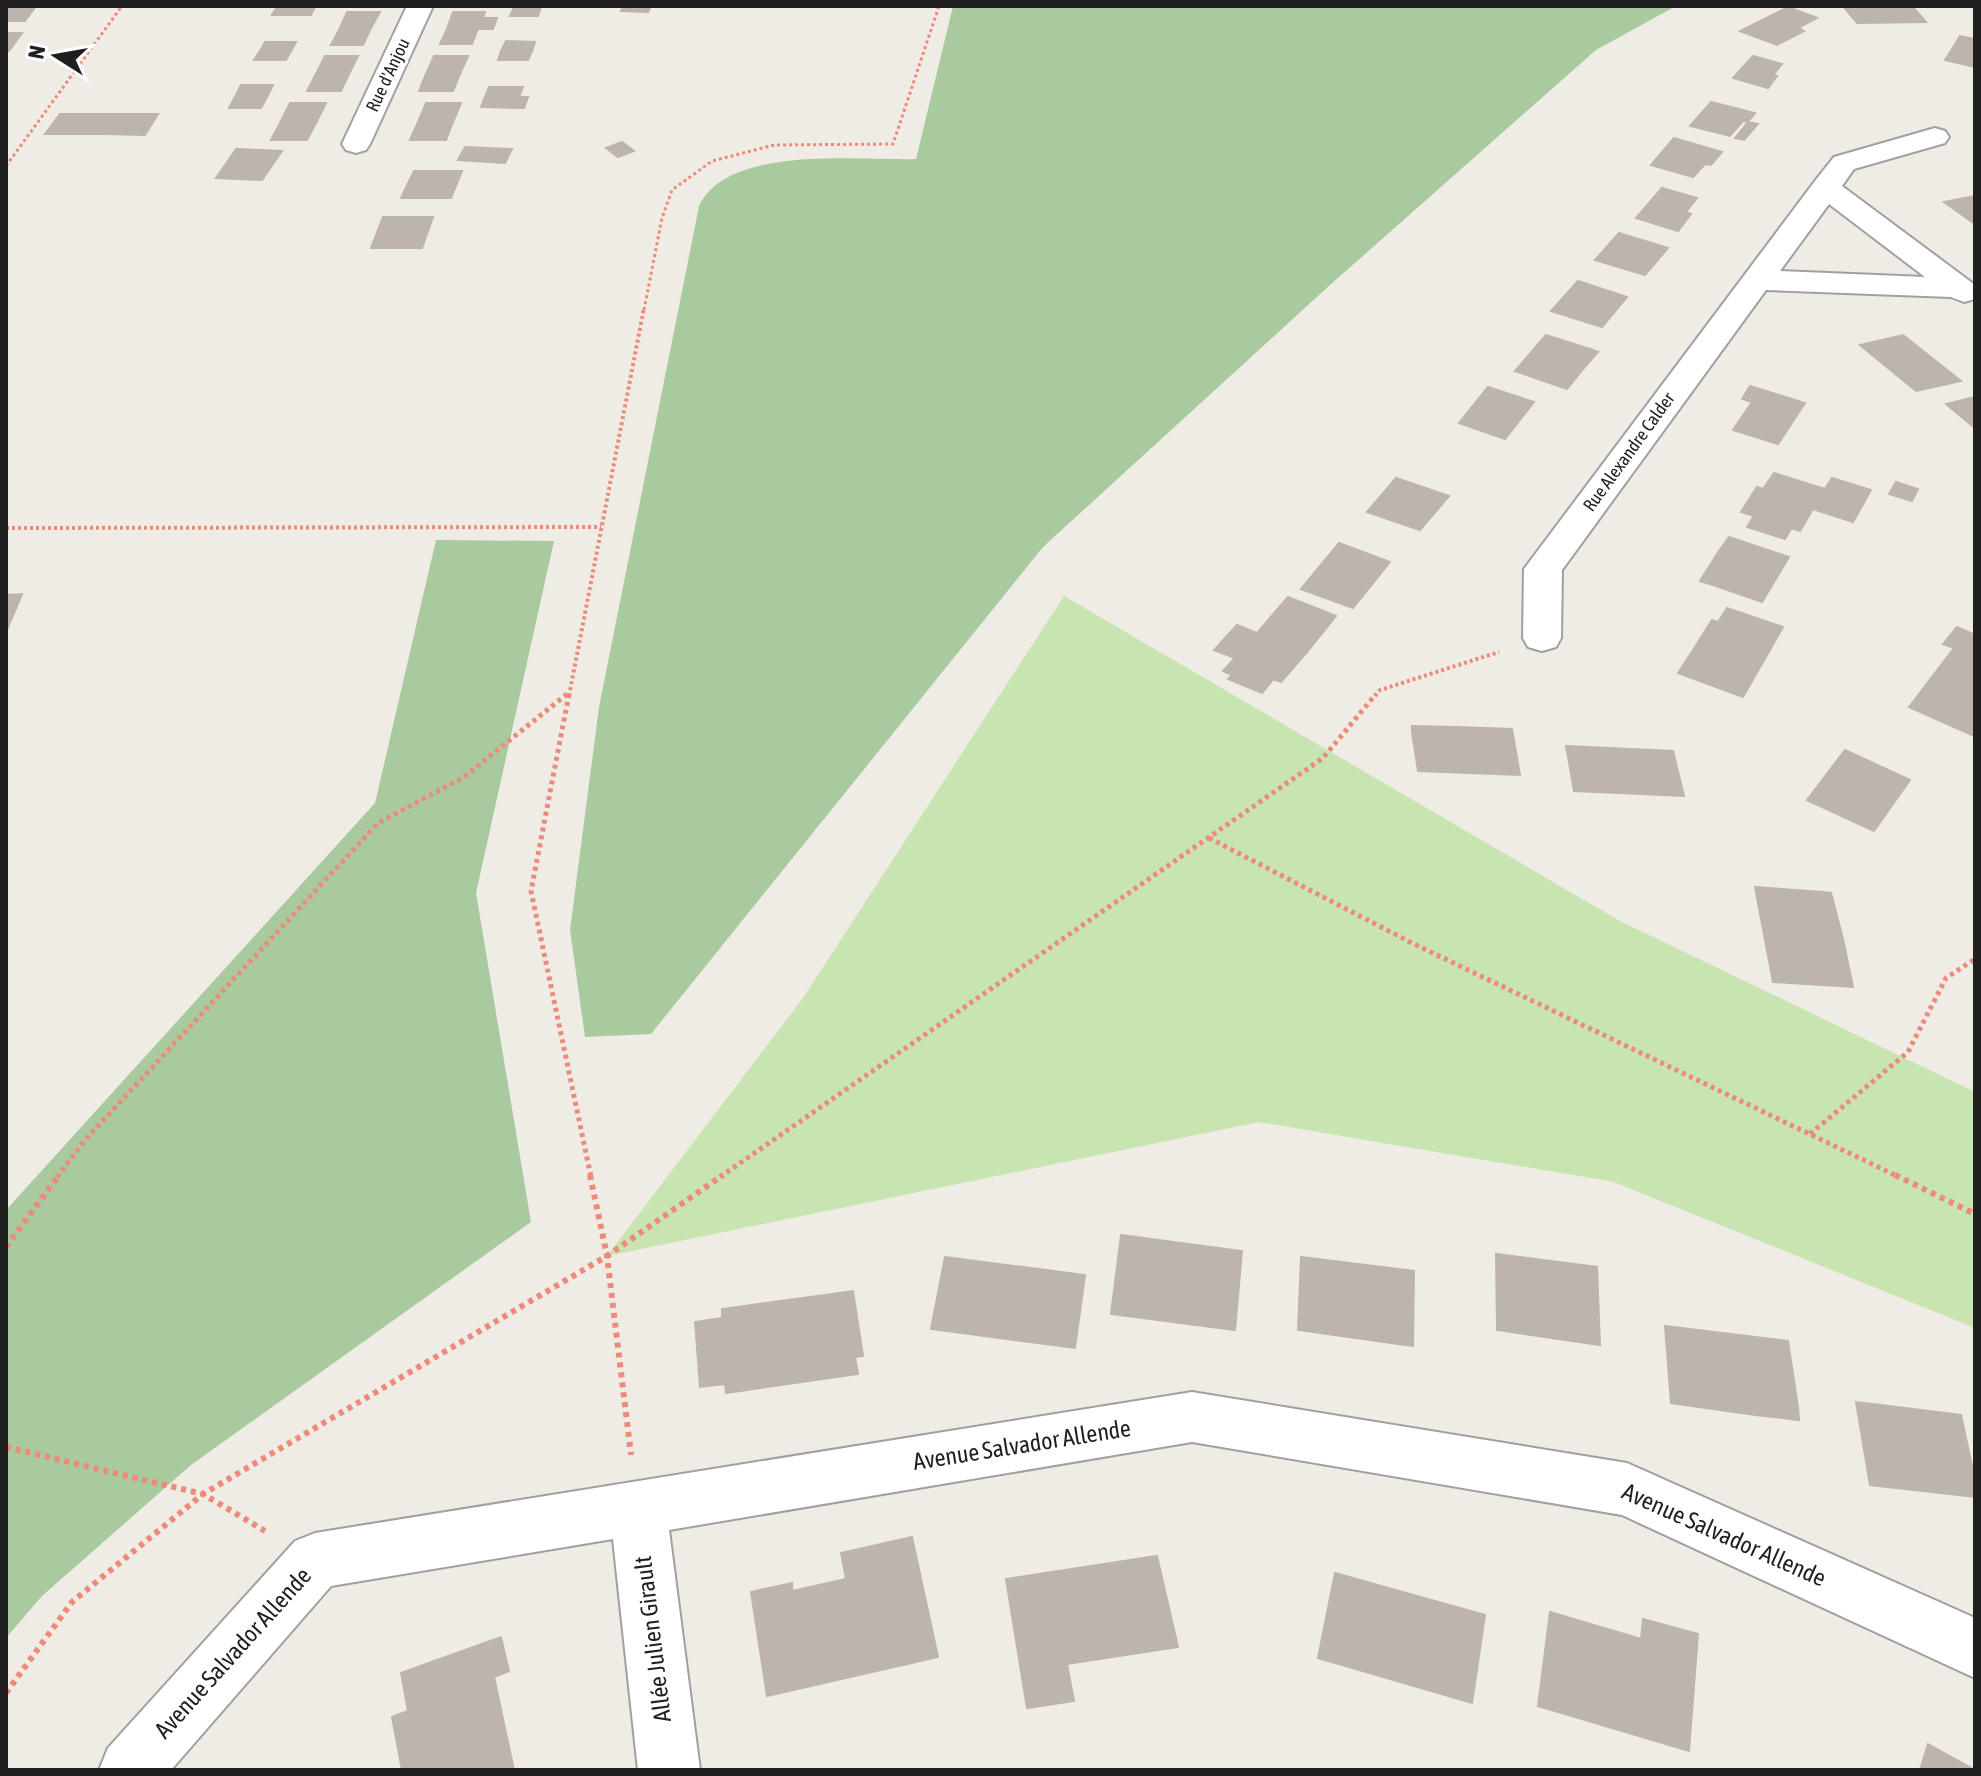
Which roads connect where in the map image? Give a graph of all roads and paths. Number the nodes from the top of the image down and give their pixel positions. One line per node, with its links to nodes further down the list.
1 (122, 6): 6 (path)
2 (420, 6): 5 (street, Rue d'Anjou)
3 (939, 6): 10 (path)
4 (1935, 137): 7 (street, Rue Alexandre Calder)
5 (356, 144)
6 (6, 166)
7 (1825, 187): 8 (street, Rue Alexandre Calder); 9 (street)
8 (1756, 280): 9 (street); 12 (street, Rue Alexandre Calder)
9 (1967, 295)
10 (601, 527): 11 (path); 13 (path)
11 (6, 528)
12 (1542, 638): 14 (path)
13 (570, 693): 18 (path); 19 (path)
14 (1209, 838): 16 (path); 19 (path)
15 (1975, 959): 16 (path)
16 (1810, 1134): 17 (path)
17 (1975, 1214)
18 (6, 1247)
19 (607, 1256): 21 (path); 22 (path)
20 (6, 1447): 21 (path)
21 (203, 1494): 23 (path); 25 (path)
22 (638, 1508): 23 (street, Avenue Salvador Allende); 24 (street, Avenue Salvador Allende); 27 (street, Allée Julien Girault)
23 (315, 1561): 26 (street, Avenue Salvador Allende)
24 (1975, 1648)
25 (6, 1693)
26 (130, 1770)
27 (669, 1770)

